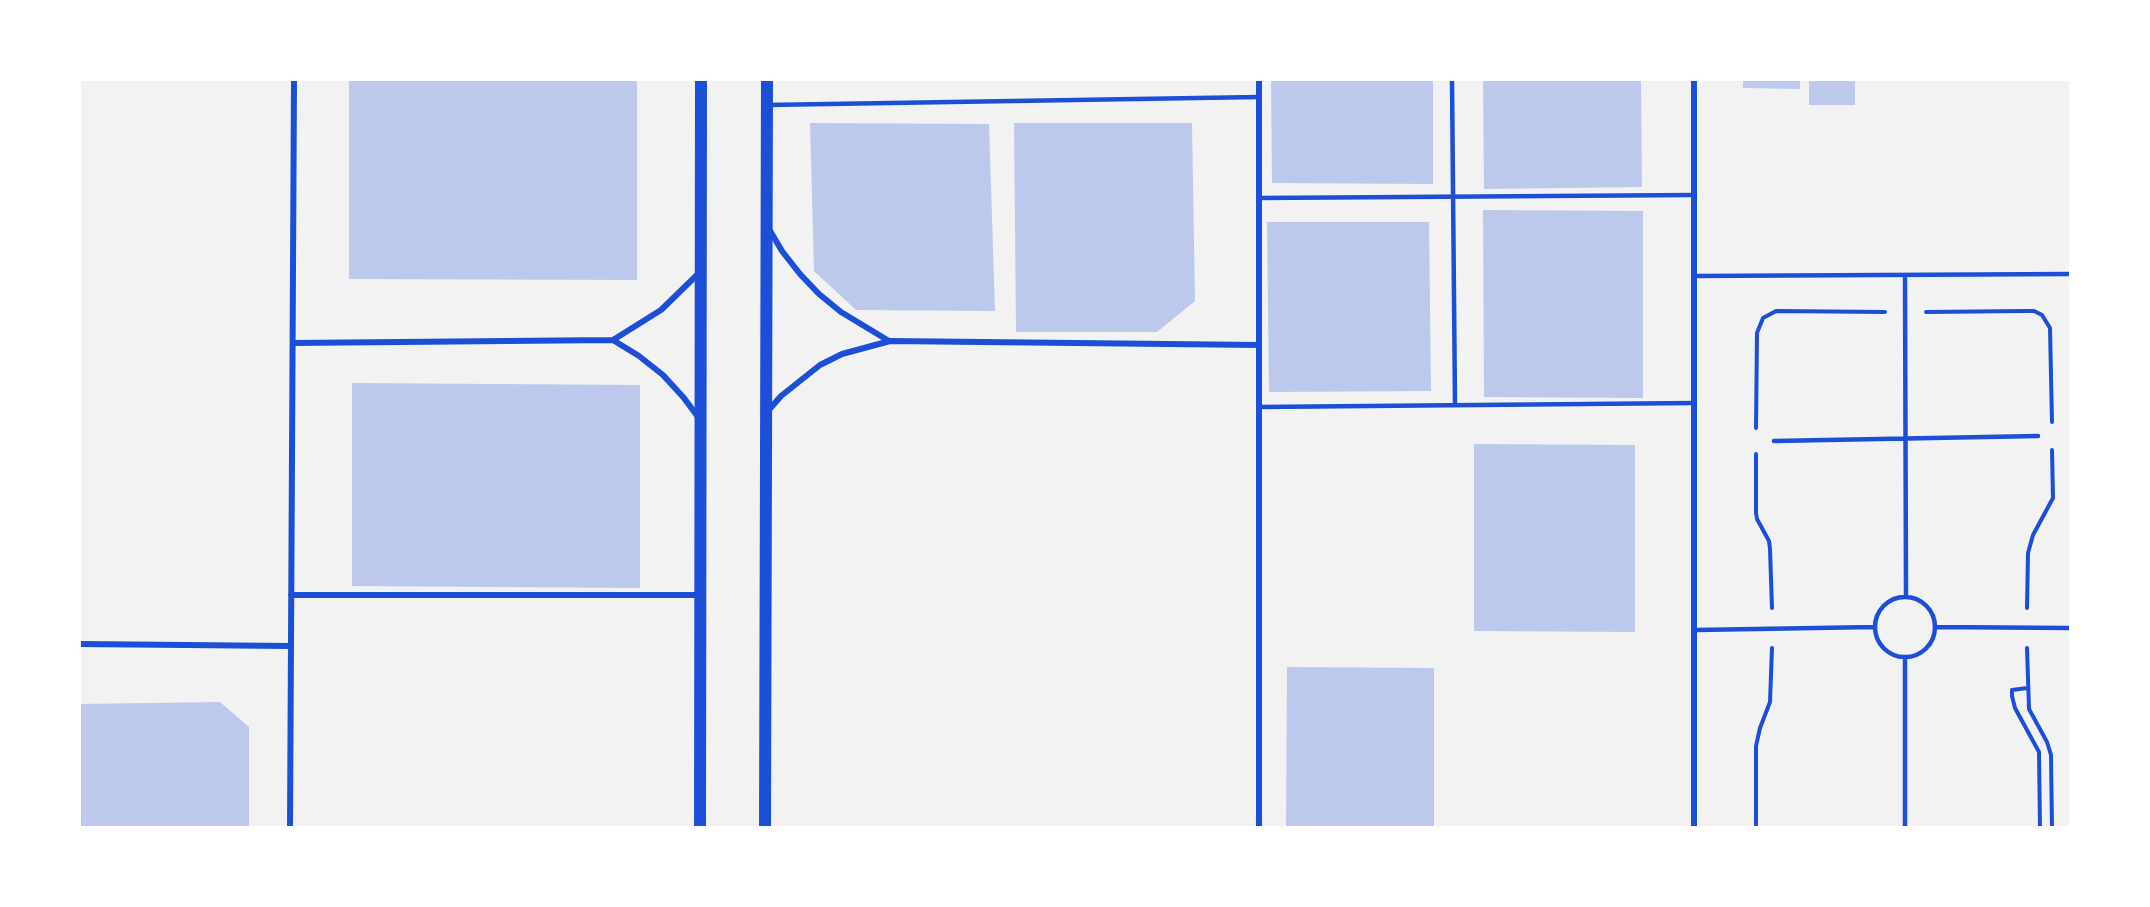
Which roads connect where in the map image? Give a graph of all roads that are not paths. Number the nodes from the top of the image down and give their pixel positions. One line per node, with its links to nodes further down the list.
1 (294, 80): 19 (street)
2 (701, 80): 13 (main road)
3 (767, 80): 8 (main road)
4 (1259, 80): 7 (street)
5 (1452, 80): 11 (lane)
6 (1694, 80): 9 (street)
7 (1259, 97): 8 (lane); 10 (street)
8 (767, 105): 12 (main road)
9 (1695, 195): 11 (lane); 15 (street)
10 (1259, 198): 11 (lane); 20 (street)
11 (1453, 198): 22 (lane)
12 (768, 227): 18 (street); 24 (main road)
13 (702, 271): 17 (street); 25 (main road)
14 (2070, 274): 16 (lane)
15 (1695, 276): 16 (lane); 21 (street)
16 (1905, 276): 27 (lane)
17 (613, 340): 19 (street); 25 (street)
18 (890, 341): 20 (street); 24 (street)
19 (293, 343): 29 (street)
20 (1259, 345): 23 (street)
21 (1695, 402): 22 (lane); 35 (street)
22 (1455, 405): 23 (lane)
23 (1259, 407): 42 (street)
24 (765, 415): 41 (main road)
25 (702, 423): 30 (main road)
26 (2038, 436): 27 (lane)
27 (1906, 439): 28 (lane); 31 (lane)
28 (1774, 441)
29 (291, 594): 30 (street); 37 (street)
30 (701, 595): 40 (main road)
31 (1906, 597): 32 (lane); 33 (lane)
32 (1875, 627): 35 (lane); 38 (lane)
33 (1935, 627): 34 (lane); 38 (lane)
34 (2070, 628)
35 (1696, 630): 43 (street)
36 (80, 644): 37 (street)
37 (290, 646): 39 (street)
38 (1905, 657): 44 (lane)
39 (290, 828)
40 (700, 828)
41 (765, 828)
42 (1259, 828)
43 (1694, 828)
44 (1905, 828)

